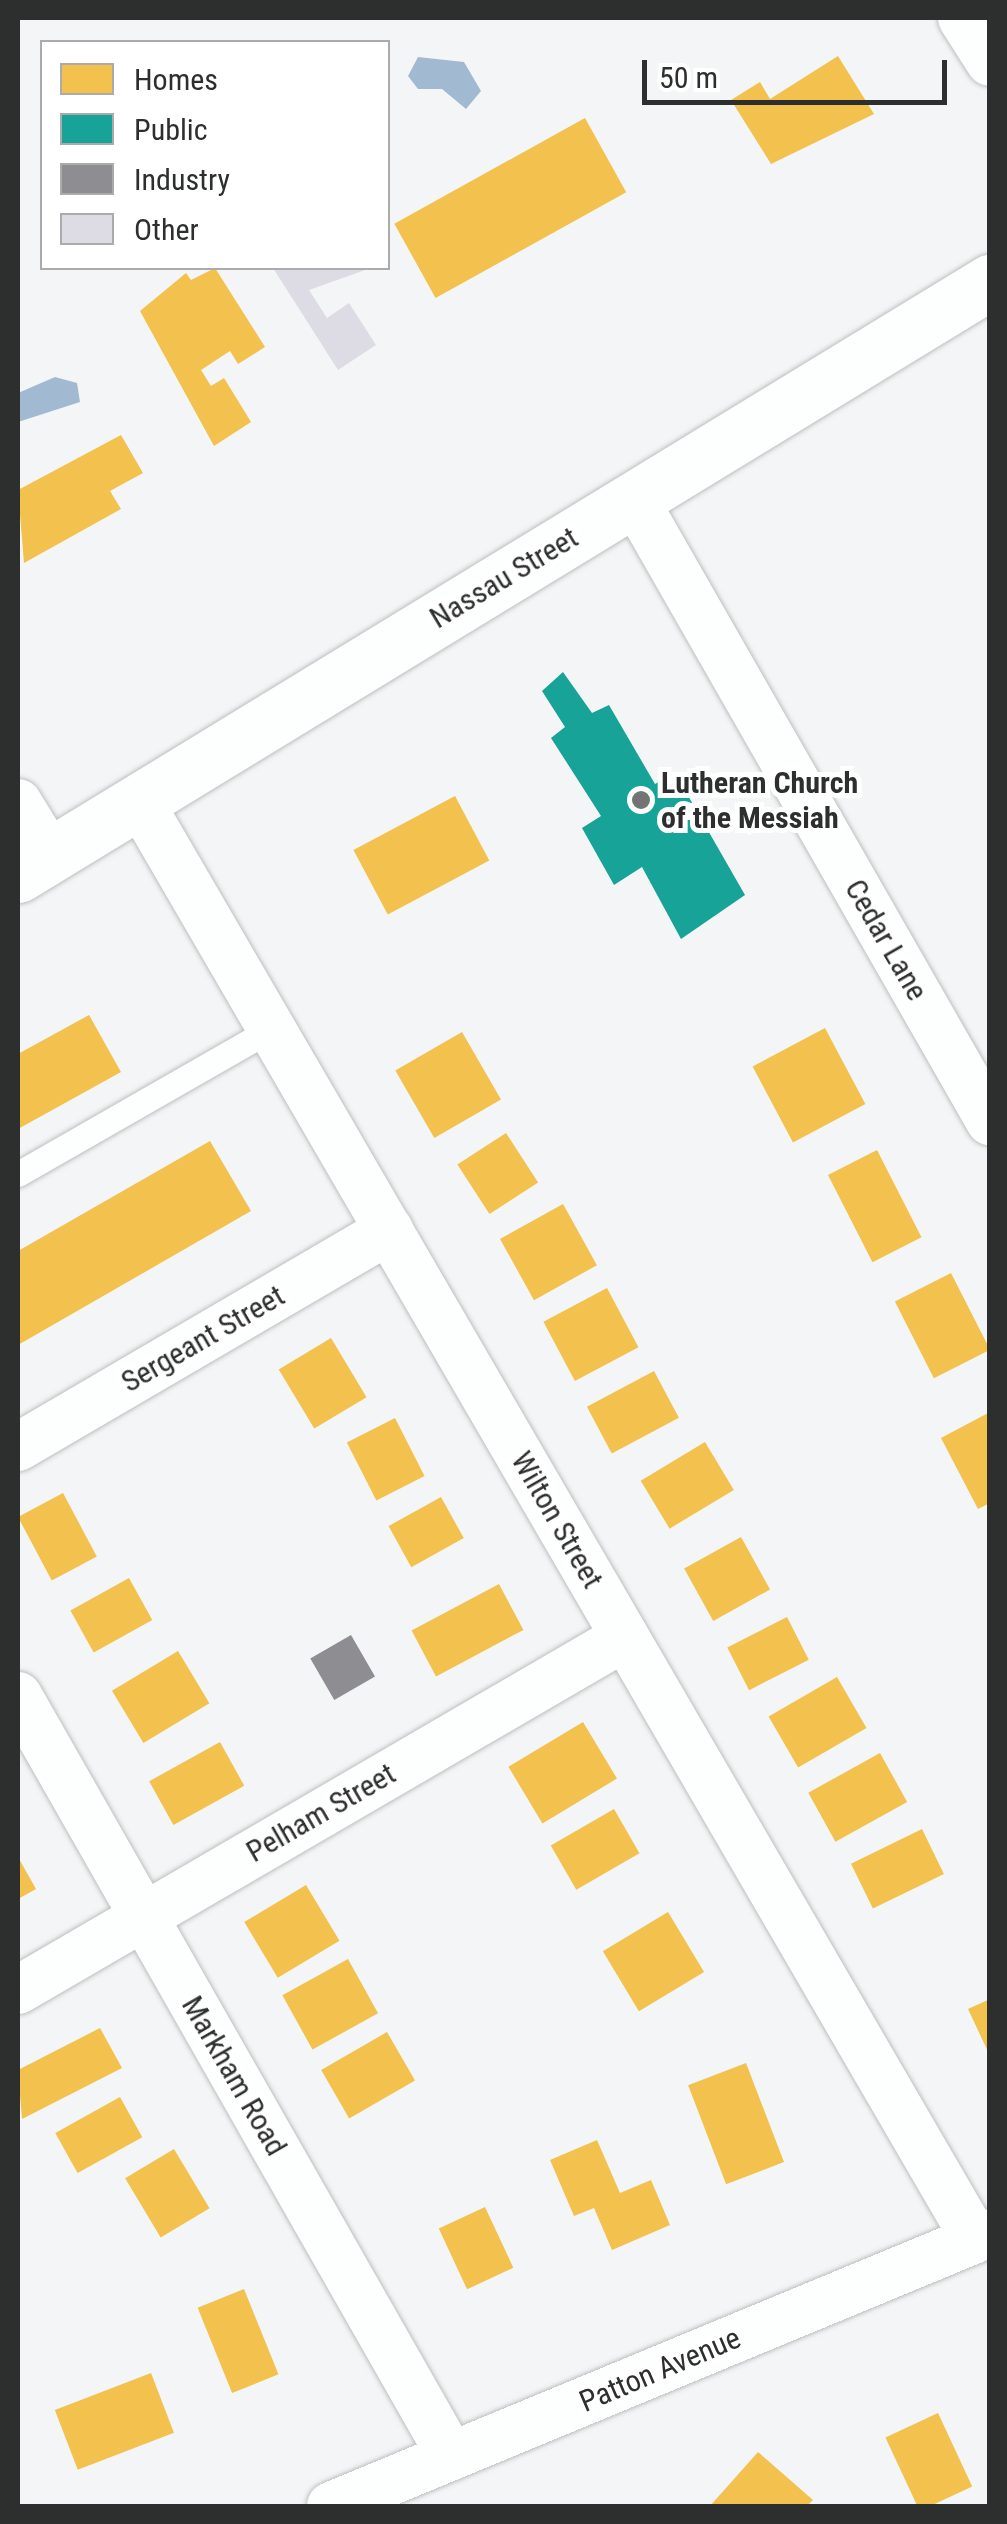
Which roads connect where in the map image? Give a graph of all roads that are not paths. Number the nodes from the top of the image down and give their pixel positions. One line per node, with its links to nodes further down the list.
1 (962, 18): 2 (street)
2 (990, 62)
3 (990, 282): 4 (main road, Nassau Street)
4 (634, 499): 5 (main road, Nassau Street); 9 (street, Cedar Lane)
5 (139, 801): 7 (main road, Nassau Street); 8 (street, Wilton Street)
6 (18, 803): 7 (street)
7 (34, 865)
8 (272, 1029): 10 (lane); 11 (street, Wilton Street)
9 (990, 1121)
10 (18, 1174)
11 (388, 1230): 12 (street, Sergeant Street); 13 (street, Wilton Street)
12 (18, 1447)
13 (625, 1636): 15 (street, Pelham Street); 17 (street, Wilton Street)
14 (18, 1696): 15 (street, Markham Road)
15 (143, 1917): 16 (street, Pelham Street); 18 (street, Markham Road)
16 (18, 1990)
17 (982, 2236): 18 (street, Patton Avenue)
18 (451, 2456): 19 (street, Patton Avenue)
19 (331, 2506)

